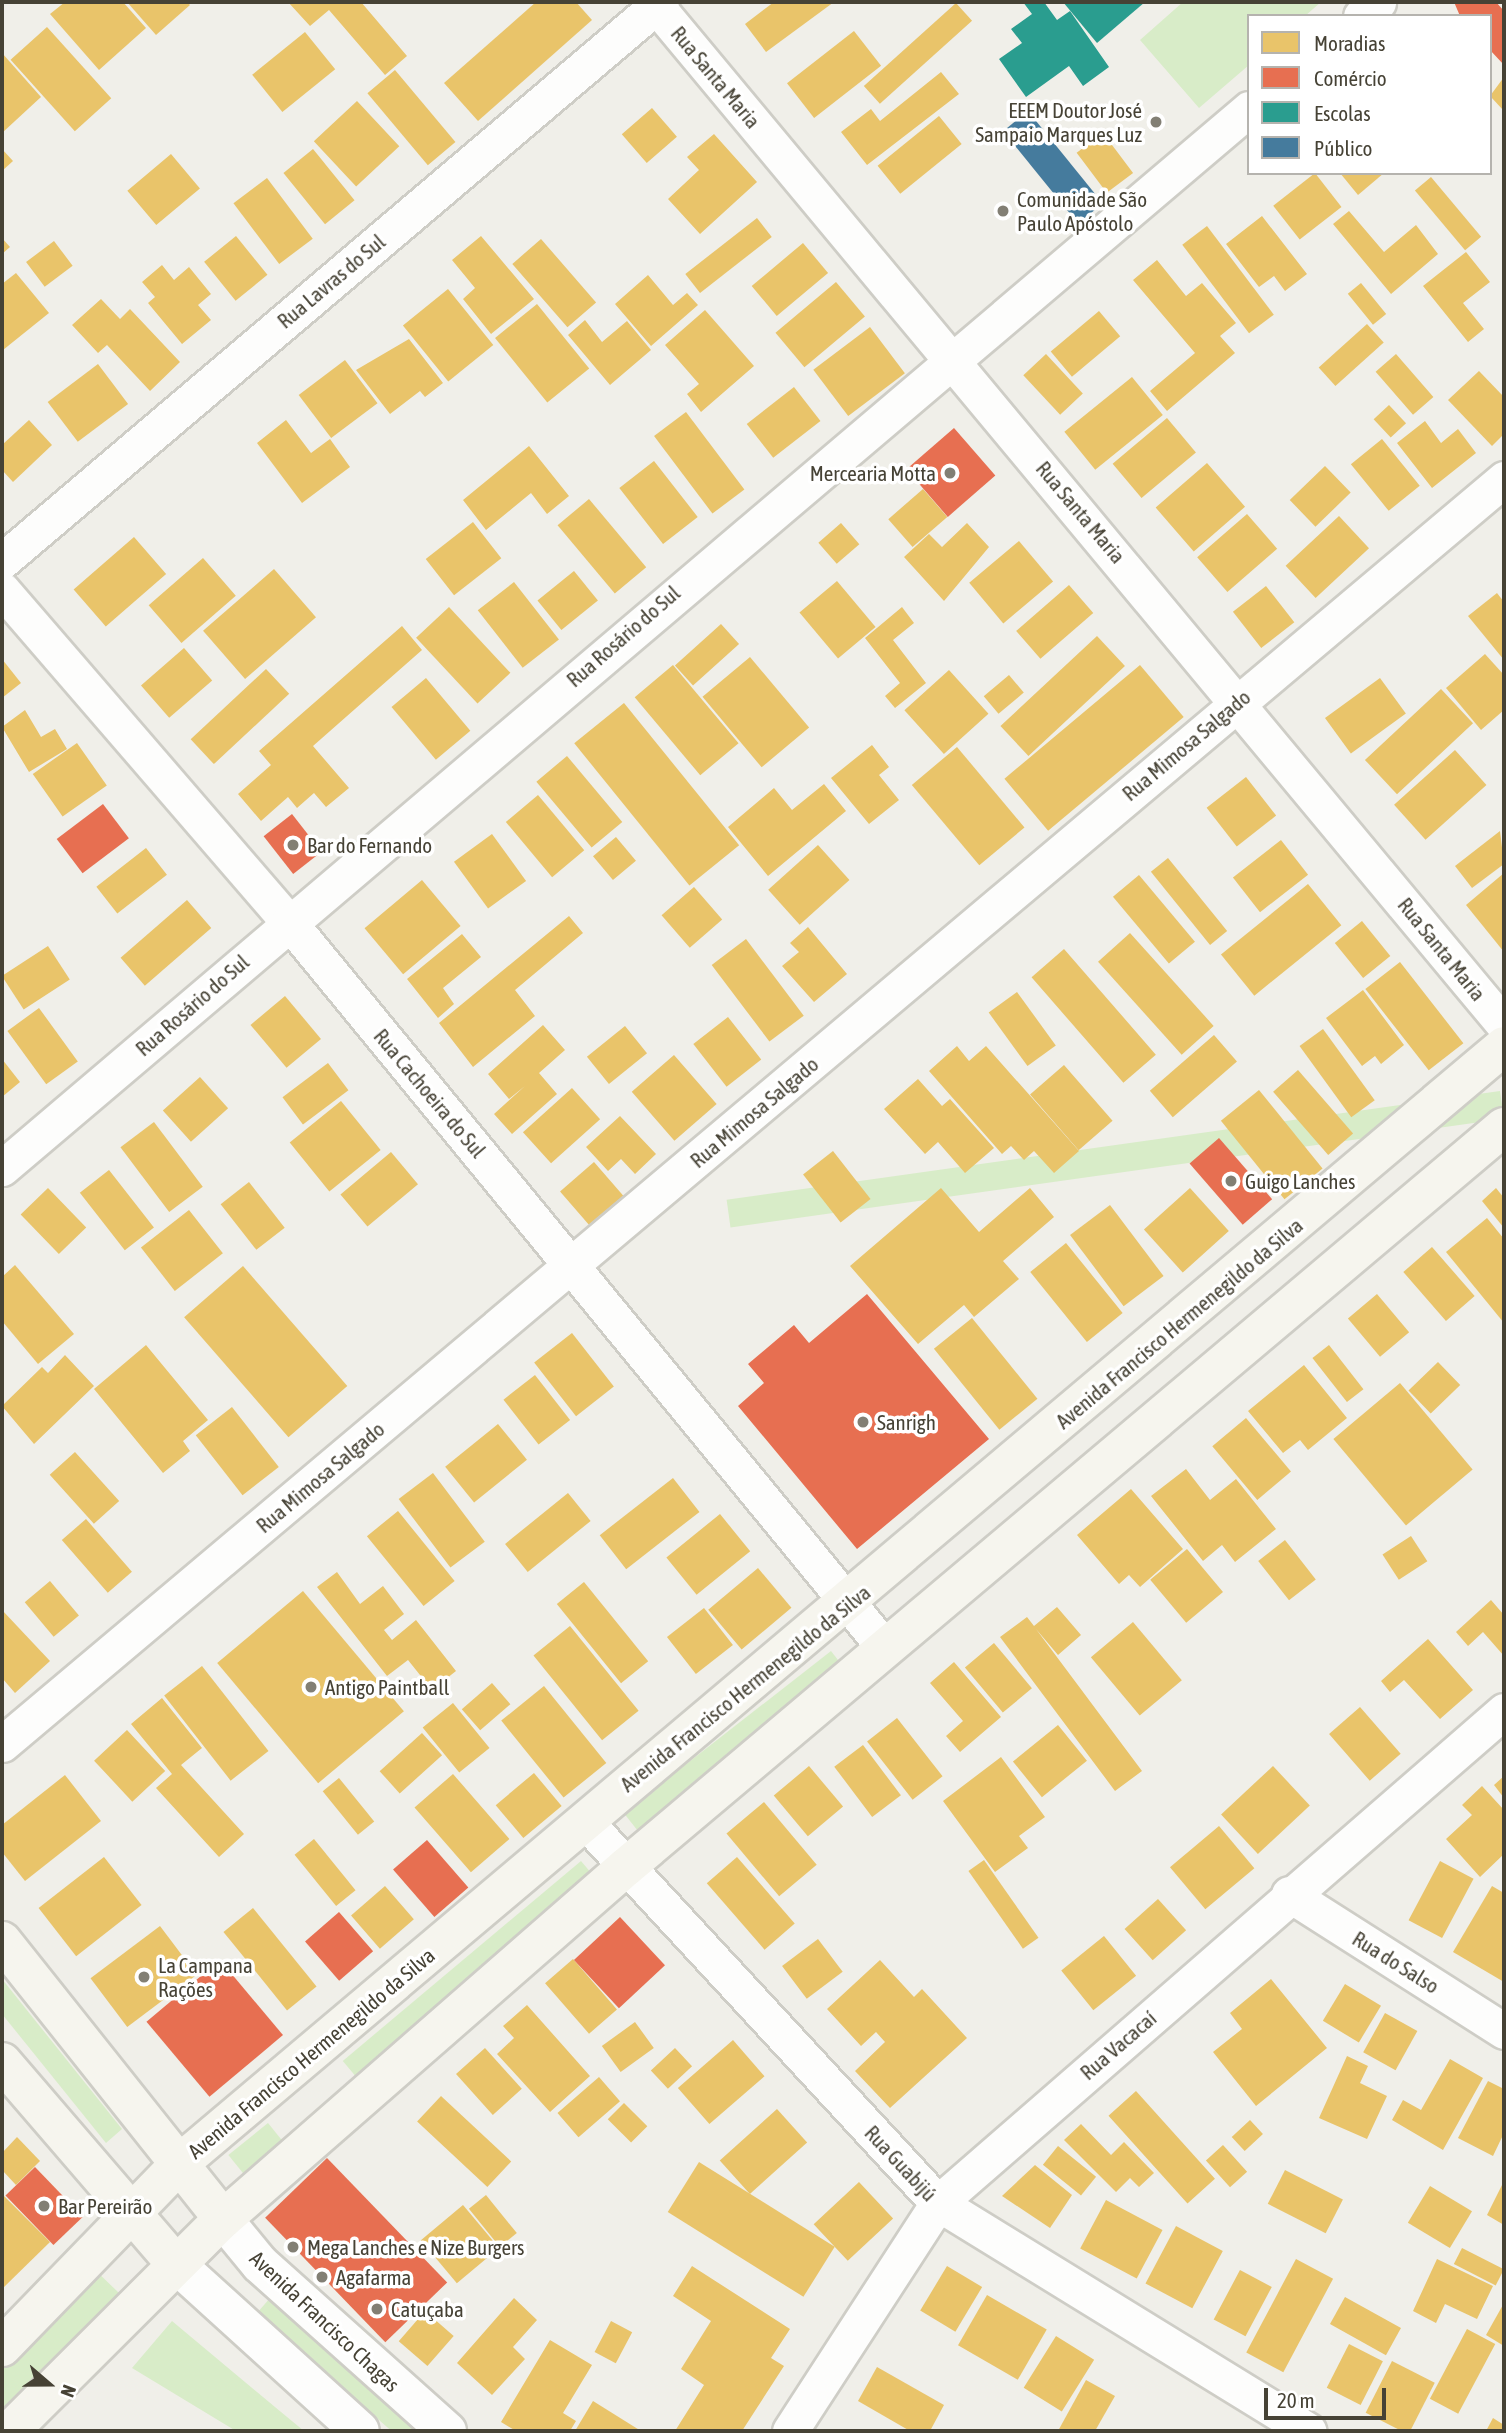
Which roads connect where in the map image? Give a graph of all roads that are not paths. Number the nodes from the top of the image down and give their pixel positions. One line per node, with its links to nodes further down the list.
1 (1378, 2): 3 (street)
2 (657, 3): 5 (street, Rua Santa Maria); 7 (street, Rua Lavras do Sul)
3 (1363, 14)
4 (1247, 111): 5 (street, Rua Rosário do Sul)
5 (950, 357): 9 (street, Rua Santa Maria); 10 (street, Rua Rosário do Sul)
6 (1504, 479): 9 (street, Rua Mimosa Salgado)
7 (2, 561)
8 (2, 590): 10 (street, Rua Cachoeira do Sul)
9 (1239, 700): 11 (street, Rua Santa Maria); 15 (street, Rua Mimosa Salgado)
10 (289, 922): 14 (street, Rua Rosário do Sul); 15 (street, Rua Cachoeira do Sul)
11 (1504, 1025)
12 (1504, 1046): 16 (main road, Avenida Francisco Hermenegildo da Silva)
13 (1504, 1127): 17 (main road)
14 (2, 1168)
15 (573, 1266): 16 (street, Rua Cachoeira do Sul); 19 (street, Rua Mimosa Salgado)
16 (849, 1604): 17 (street, Rua Cachoeira do Sul); 20 (main road, Avenida Francisco Hermenegildo da Silva)
17 (885, 1648): 21 (main road)
18 (1504, 1711): 22 (street, Rua Vacacaí)
19 (2, 1744)
20 (584, 1820): 21 (street, Rua Guabijú); 26 (main road, Avenida Francisco Hermenegildo da Silva)
21 (626, 1867): 27 (street, Rua Guabijú); 29 (main road)
22 (1289, 1894): 24 (street, Rua do Salso); 27 (street, Rua Vacacaí)
23 (2, 1941): 26 (main road, Avenida Francisco Chagas)
24 (1504, 2031)
25 (2, 2062): 28 (main road)
26 (180, 2164): 28 (main road, Avenida Francisco Hermenegildo da Silva); 29 (main road, Avenida Francisco Chagas)
27 (939, 2203): 35 (street, Rua Vacacaí); 36 (street, Rua Guabijú)
28 (129, 2210): 30 (main road); 31 (main road, Avenida Francisco Hermenegildo da Silva)
29 (223, 2219): 30 (main road); 34 (street, Avenida Francisco Chagas)
30 (176, 2264): 32 (main road); 33 (street)
31 (2, 2347)
32 (10, 2431)
33 (360, 2431)
34 (447, 2431)
35 (790, 2431)
36 (1308, 2431)

